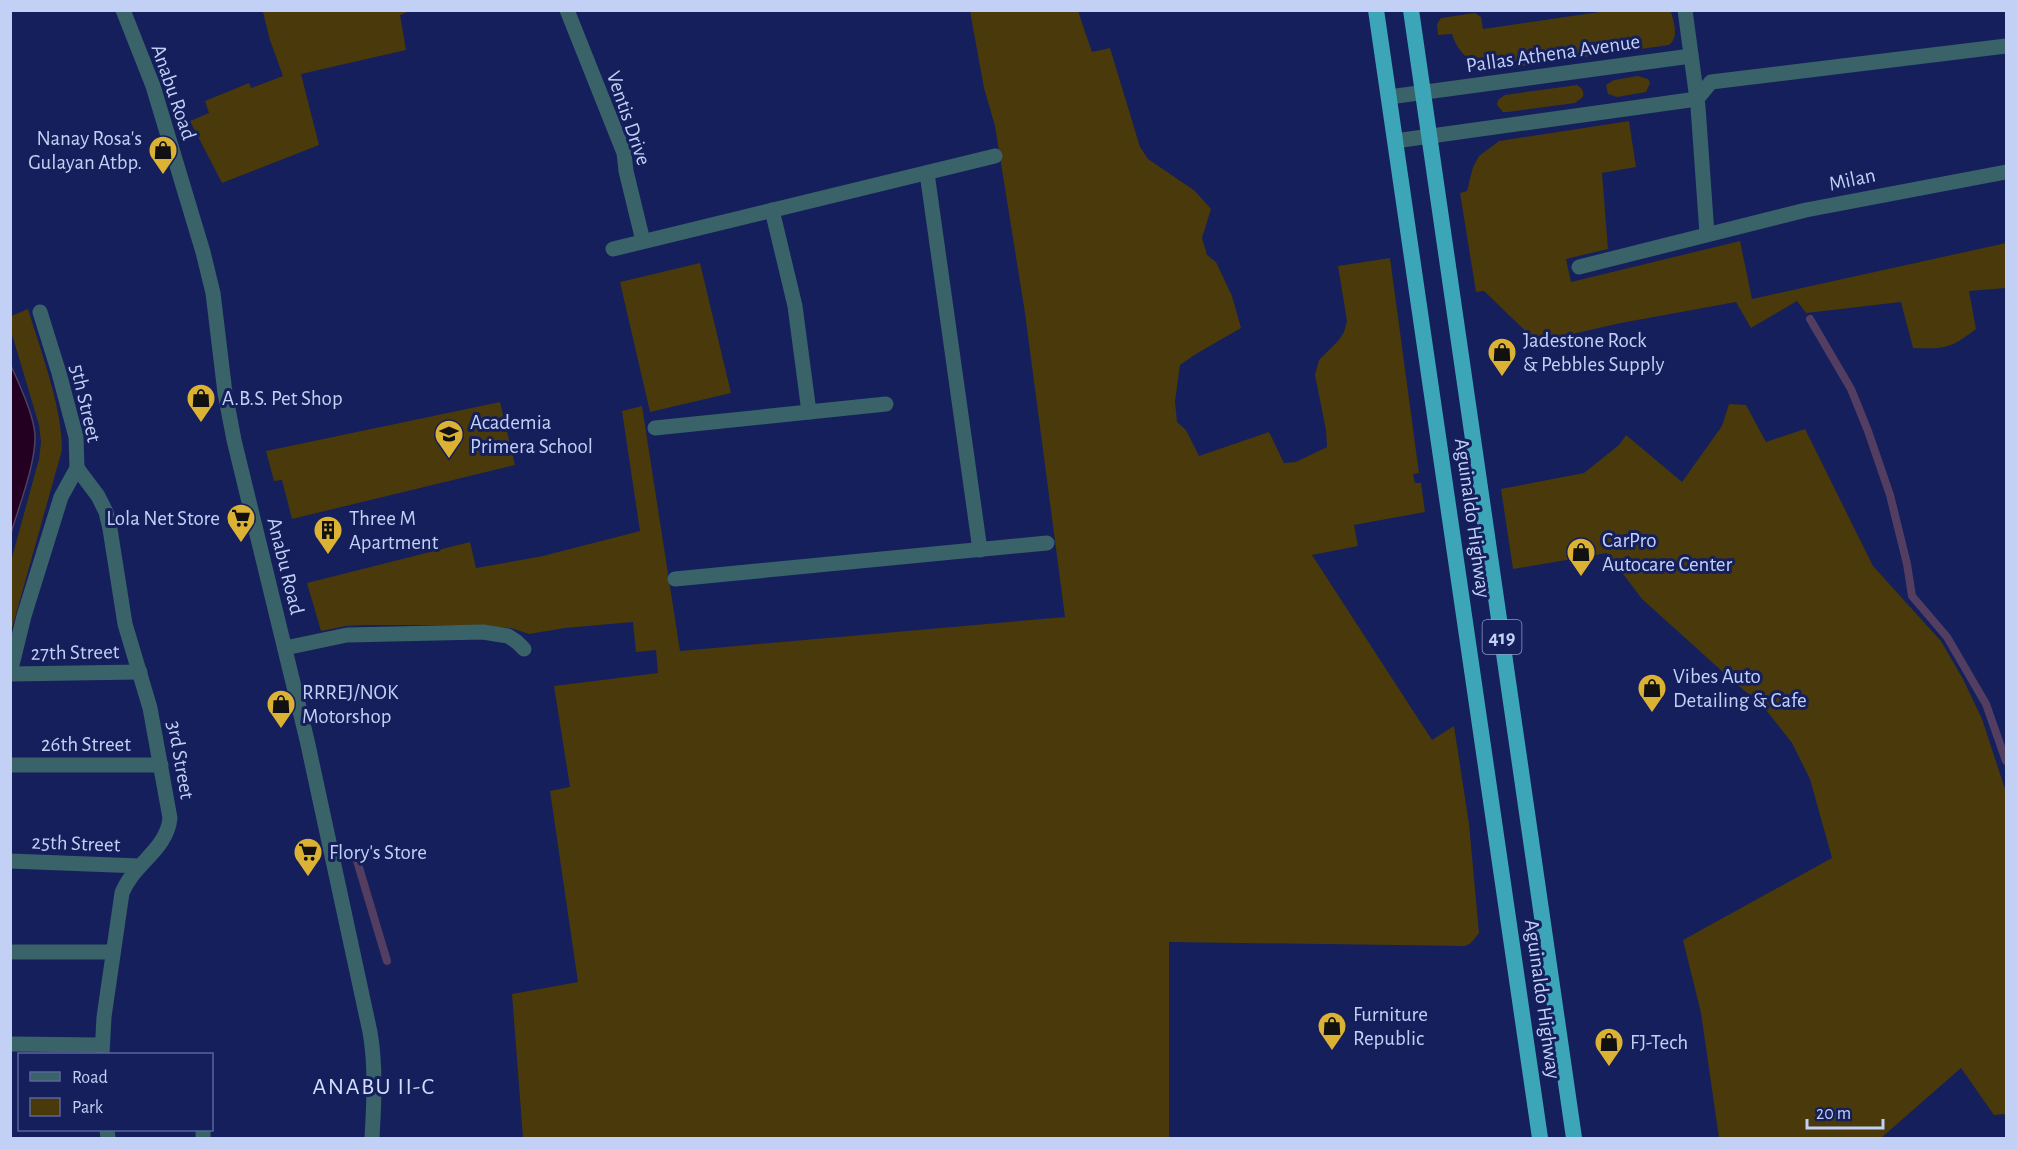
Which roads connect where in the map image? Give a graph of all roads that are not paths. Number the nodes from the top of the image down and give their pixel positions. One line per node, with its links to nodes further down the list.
1 (123, 10): 30 (street, Anabu Road)
2 (567, 10): 19 (street, Ventis Drive)
3 (1376, 10): 10 (highway, Aguinaldo Highway / 419)
4 (1411, 10): 9 (highway, Aguinaldo Highway / 419)
5 (1685, 10): 7 (street)
6 (2007, 46): 8 (street)
7 (1691, 56): 8 (street); 9 (street, Pallas Athena Avenue); 11 (street)
8 (1711, 82): 11 (street)
9 (1423, 92): 10 (street, Pallas Athena Avenue); 12 (highway, Aguinaldo Highway / 419)
10 (1389, 97): 13 (highway, Aguinaldo Highway / 419)
11 (1697, 99): 12 (street); 18 (street)
12 (1430, 136): 13 (street); 44 (highway, Aguinaldo Highway / 419)
13 (1395, 141): 43 (highway, Aguinaldo Highway / 419)
14 (995, 156): 16 (street)
15 (2007, 172): 18 (street, Milan)
16 (927, 173): 17 (street); 28 (street)
17 (772, 210): 19 (street); 24 (street)
18 (1707, 234): 21 (street, Milan)
19 (643, 241): 20 (street)
20 (613, 249)
21 (1579, 267)
22 (40, 312): 26 (street, 5th Street)
23 (886, 404): 24 (street)
24 (809, 412): 25 (street)
25 (655, 428)
26 (77, 468): 32 (street, 3rd Street); 33 (street, 5th Street)
27 (1047, 543): 28 (street)
28 (980, 550): 29 (street)
29 (675, 579)
30 (285, 648): 31 (street); 42 (street, Anabu Road)
31 (524, 649)
32 (140, 672): 33 (street, 27th Street); 35 (street, 3rd Street)
33 (10, 674)
34 (10, 765): 35 (street, 26th Street)
35 (161, 765): 37 (street, 3rd Street)
36 (10, 861): 37 (street, 25th Street)
37 (140, 866): 39 (street, 3rd Street)
38 (10, 952): 39 (street)
39 (112, 952): 41 (street, 3rd Street)
40 (10, 1044): 41 (street)
41 (102, 1050)
42 (372, 1138)
43 (1540, 1138)
44 (1574, 1138)

